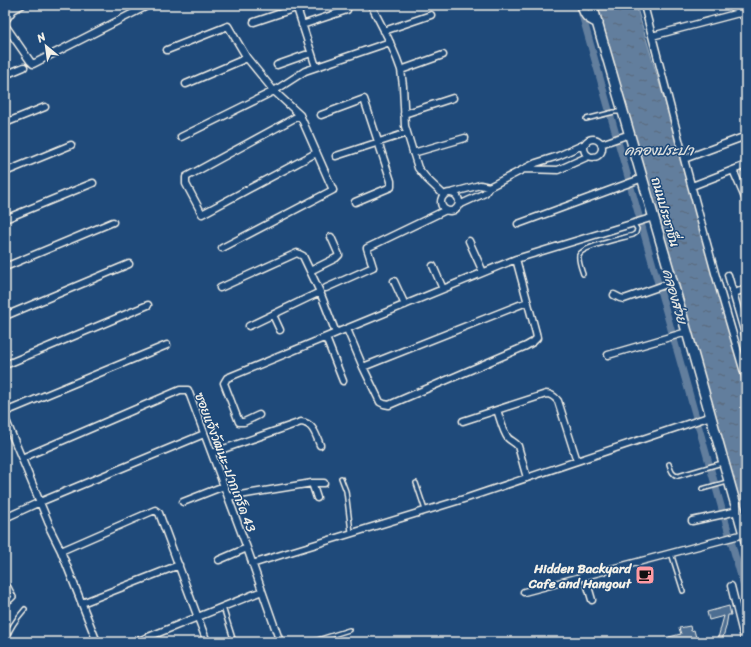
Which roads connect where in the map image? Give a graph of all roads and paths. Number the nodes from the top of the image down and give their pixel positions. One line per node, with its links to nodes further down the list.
1 (22, 5): 13 (street)
2 (149, 5): 16 (street)
3 (371, 5): 18 (street)
4 (582, 5): 15 (street)
5 (592, 5): 15 (street, ถนนประชาชื่น)
6 (644, 5): 19 (street)
7 (296, 6): 14 (street); 17 (street)
8 (746, 6): 10 (street)
9 (347, 10): 17 (street)
10 (739, 13): 12 (street); 19 (street)
11 (431, 15): 18 (street)
12 (746, 15)
13 (5, 21)
14 (254, 22)
15 (598, 23): 34 (street, ถนนประชาชื่น)
16 (5, 25)
17 (302, 25): 22 (street)
18 (384, 31): 20 (street)
19 (652, 36): 53 (street)
20 (390, 42): 27 (street); 28 (street)
21 (167, 50): 24 (street)
22 (311, 53): 25 (street); 27 (street)
23 (443, 55): 28 (street)
24 (247, 58): 30 (street); 31 (street)
25 (277, 65)
26 (24, 67): 29 (street)
27 (316, 67): 31 (street)
28 (401, 70): 35 (street)
29 (5, 75)
30 (186, 84)
31 (274, 91): 36 (street); 43 (street)
32 (453, 98): 35 (street)
33 (45, 107): 39 (street)
34 (619, 112): 38 (lane); 41 (street, ถนนประชาชื่น)
35 (404, 114): 40 (street)
36 (300, 115): 49 (street); 49 (street)
37 (321, 116): 45 (street)
38 (586, 119)
39 (5, 123)
40 (407, 133): 45 (street); 50 (street)
41 (626, 135): 47 (street); 58 (street, ถนนประชาชื่น)
42 (746, 136): 53 (street)
43 (181, 137)
44 (465, 138): 50 (street)
45 (378, 142): 51 (street); 65 (street)
46 (585, 144): 47 (street); 52 (street); 55 (street)
47 (601, 144): 52 (street)
48 (71, 145): 57 (street)
49 (316, 153): 75 (street)
50 (413, 153): 63 (street)
51 (336, 156)
52 (589, 156): 55 (street)
53 (684, 159): 60 (street)
54 (746, 165): 56 (street)
55 (524, 169): 61 (street)
56 (733, 170): 60 (street); 64 (street)
57 (5, 172)
58 (639, 180): 68 (street, ถนนประชาชื่น); 72 (street)
59 (93, 183): 69 (street)
60 (692, 186): 109 (street)
61 (489, 187): 62 (street); 66 (street)
62 (451, 193): 63 (street); 66 (street)
63 (444, 195): 67 (street)
64 (746, 200)
65 (355, 202)
66 (459, 205): 67 (street)
67 (446, 210): 87 (street)
68 (650, 218): 71 (street); 85 (street, ถนนประชาชื่น)
69 (5, 219)
70 (113, 222): 79 (street)
71 (634, 223): 76 (street); 82 (lane)
72 (518, 224)
73 (331, 238): 80 (street)
74 (470, 241): 81 (street)
75 (222, 248)
76 (516, 259): 81 (street); 93 (street)
77 (129, 264): 97 (street)
78 (433, 266): 88 (street)
79 (5, 268)
80 (310, 271): 86 (street); 90 (street)
81 (483, 272): 88 (street)
82 (583, 274)
83 (728, 275): 91 (street)
84 (394, 281): 95 (street)
85 (669, 283): 92 (street); 102 (street, ถนนประชาชื่น)
86 (220, 288)
87 (326, 288)
88 (443, 289): 95 (street)
89 (746, 290): 91 (street)
90 (320, 292): 96 (street); 101 (street)
91 (734, 294): 104 (street)
92 (614, 295)
93 (527, 302): 108 (street); 108 (street)
94 (148, 305): 107 (street)
95 (405, 305): 99 (street)
96 (272, 315): 98 (street); 100 (street)
97 (5, 316)
98 (249, 326)
99 (347, 328): 101 (street); 108 (street)
100 (280, 330)
101 (336, 333): 103 (street)
102 (684, 333): 106 (street); 114 (street, ถนนประชาชื่น)
103 (326, 338): 110 (street); 113 (street)
104 (746, 338)
105 (167, 345): 112 (street)
106 (608, 354)
107 (5, 365)
108 (363, 367)
109 (746, 379)
110 (344, 381)
111 (497, 410): 116 (street); 121 (street); 125 (street)
112 (5, 412)
113 (258, 415)
114 (707, 417): 121 (street); 122 (street, ถนนประชาชื่น)
115 (5, 418): 120 (street)
116 (463, 421)
117 (204, 434): 119 (street, ซอยแจ้งวัฒนะ-ปากเกร็ด 43); 120 (street, ซอยแจ้งวัฒนะ-ปากเกร็ด 43); 134 (street)
118 (320, 445): 119 (street)
119 (212, 453): 130 (street, ซอยแจ้งวัฒนะ-ปากเกร็ด 43)
120 (22, 458): 134 (street)
121 (577, 461): 125 (street)
122 (720, 463): 123 (lane); 127 (street, ถนนประชาชื่น)
123 (669, 464)
124 (341, 478): 140 (lane)
125 (527, 478): 136 (street)
126 (324, 482): 128 (street)
127 (725, 482): 131 (lane); 137 (street, ถนนประชาชื่น)
128 (312, 483): 132 (street); 133 (street)
129 (416, 483): 136 (lane)
130 (224, 486): 132 (street, ซอยแจ้งวัฒนะ-ปากเกร็ด 43); 135 (street)
131 (702, 489)
132 (228, 497): 142 (street, ซอยแจ้งวัฒนะ-ปากเกร็ด 43)
133 (317, 498)
134 (40, 502): 138 (street); 143 (street)
135 (183, 502)
136 (426, 511): 140 (street)
137 (734, 512): 139 (street); 141 (street, ถนนประชาชื่น)
138 (5, 518)
139 (692, 521)
140 (352, 533): 146 (street)
141 (742, 537): 144 (street)
142 (247, 548): 145 (street); 146 (street, ซอยแจ้งวัฒนะ-ปากเกร็ด 43)
143 (61, 551): 147 (street); 156 (street)
144 (671, 553): 148 (street); 152 (lane)
145 (218, 560)
146 (252, 564): 151 (street, ซอยแจ้งวัฒนะ-ปากเกร็ด 43)
147 (179, 565): 156 (street); 159 (street)
148 (585, 576): 153 (street); 154 (street)
149 (5, 586): 155 (lane)
150 (731, 586): 168 (street)
151 (262, 591): 157 (street); 166 (street, ซอยแจ้งวัฒนะ-ปากเกร็ด 43)
152 (683, 591)
153 (524, 592)
154 (592, 600)
155 (5, 603)
156 (82, 603): 162 (street)
157 (223, 607): 159 (street); 165 (lane)
158 (24, 609): 161 (lane)
159 (197, 617): 163 (street); 164 (street)
160 (350, 630): 167 (lane)
161 (6, 642)
162 (97, 642)
163 (136, 642)
164 (207, 642)
165 (234, 642)
166 (280, 642)
167 (311, 642)
168 (745, 642)

